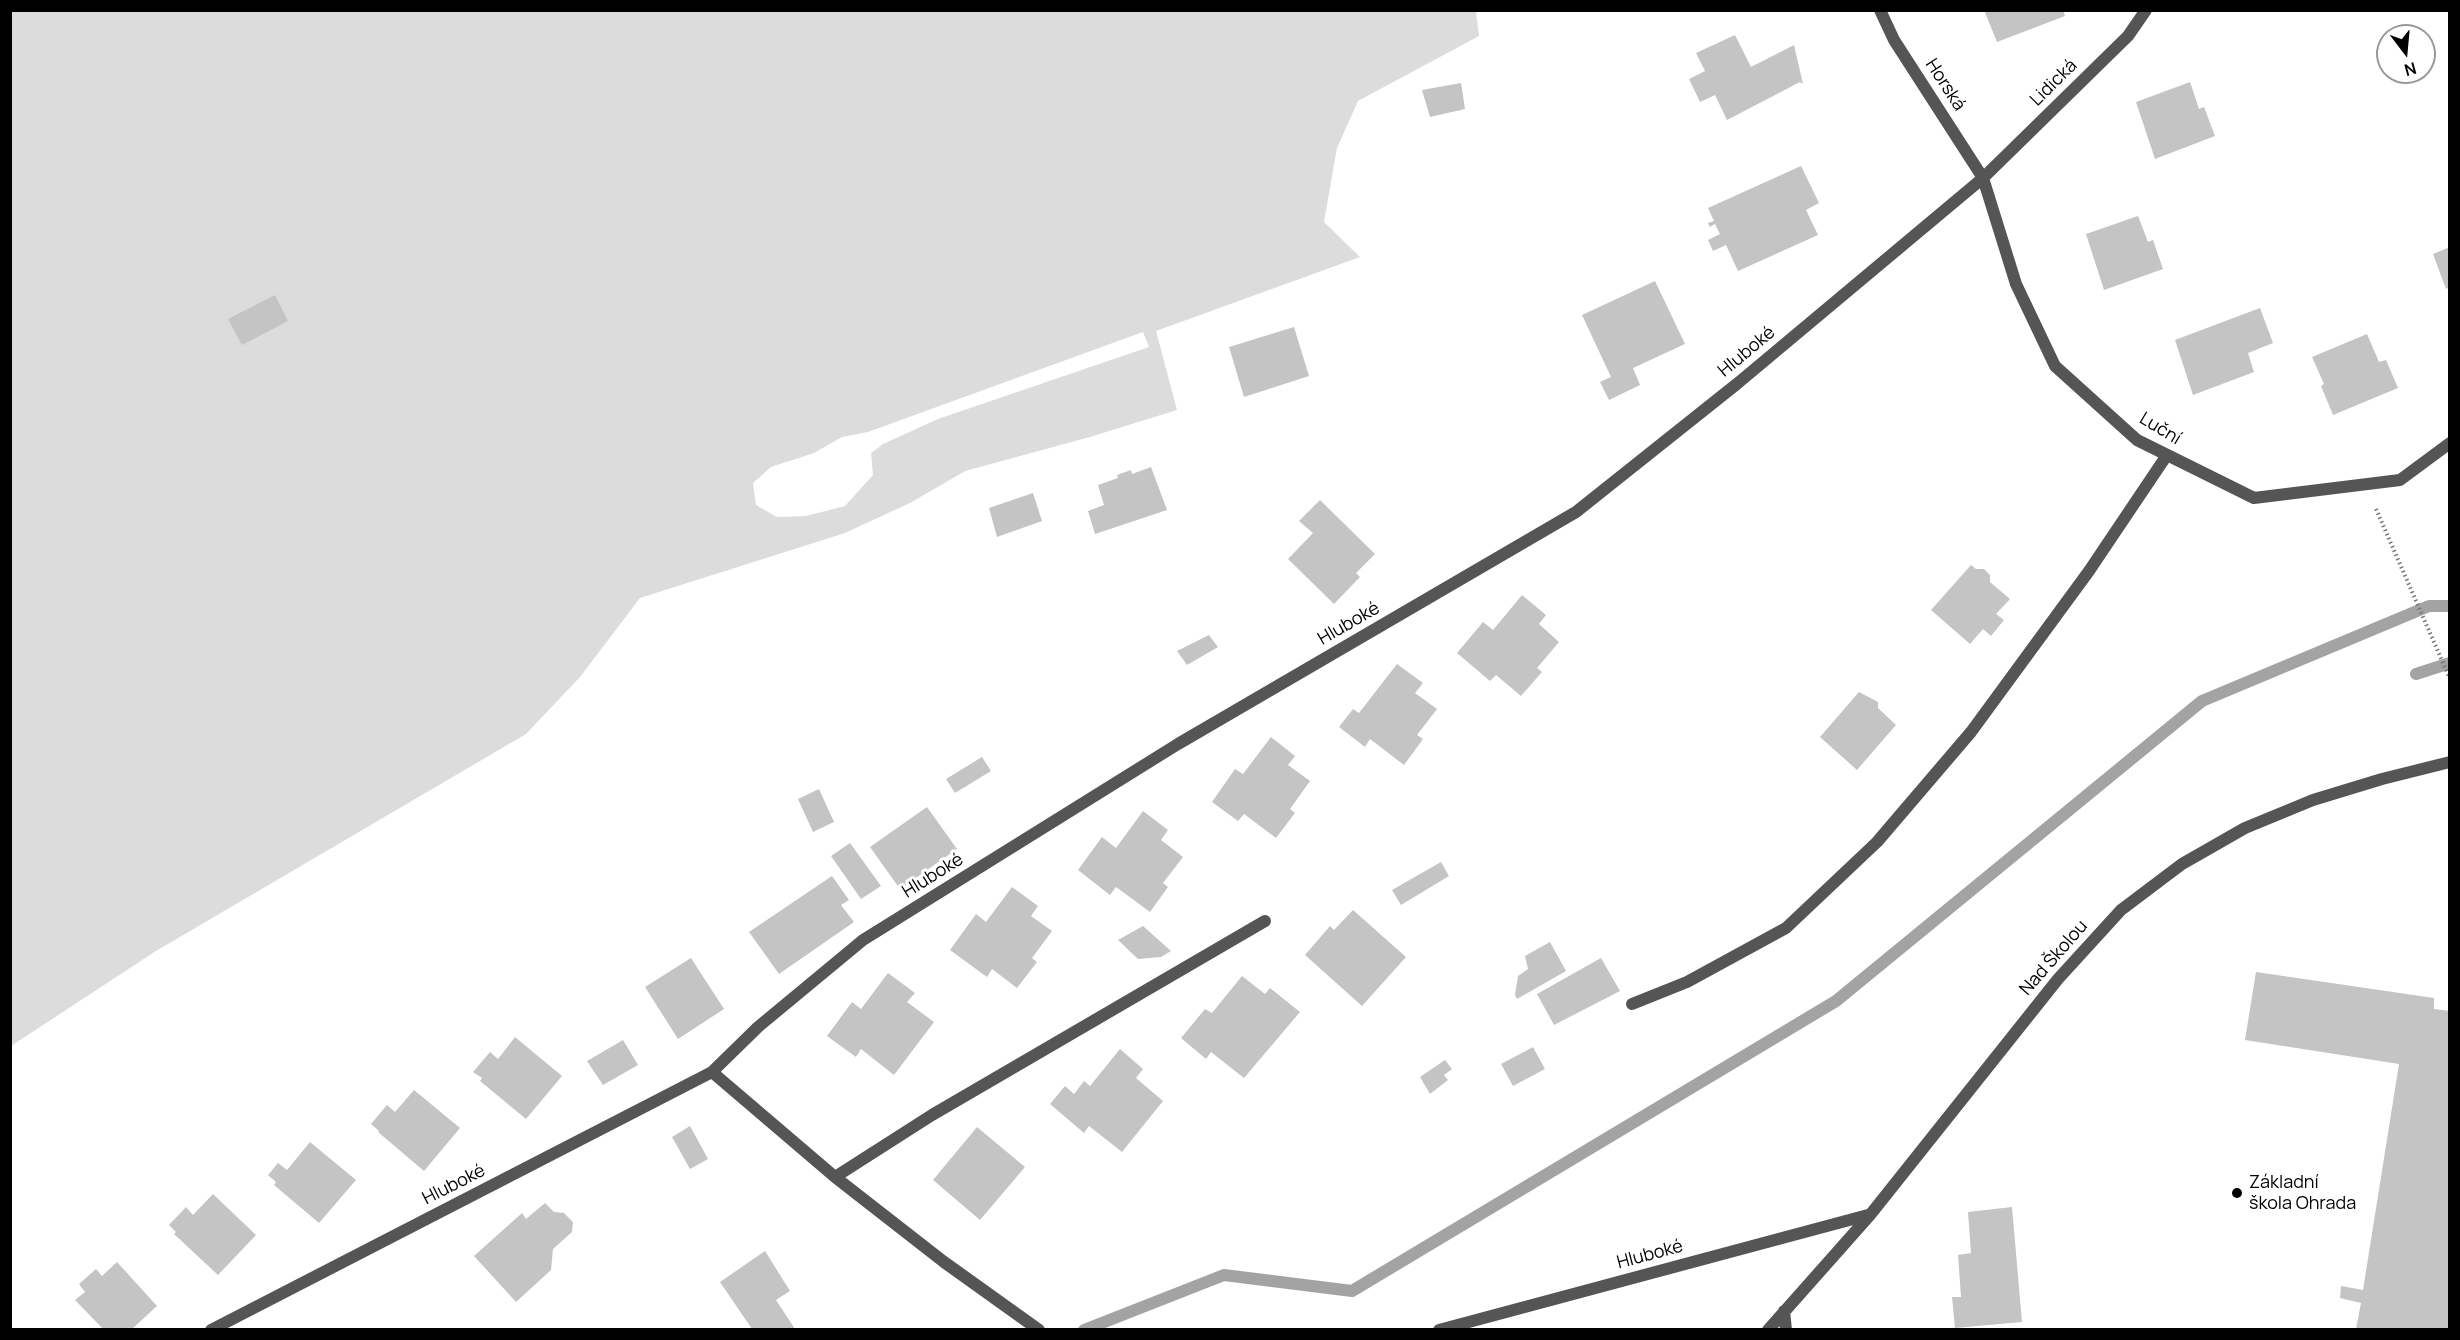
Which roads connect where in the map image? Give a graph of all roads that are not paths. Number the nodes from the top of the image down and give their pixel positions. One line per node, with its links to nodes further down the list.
1 (1880, 10): 3 (street, Horská)
2 (2146, 10): 3 (street, Lidická)
3 (1983, 178): 5 (street, Luční); 9 (street, Hluboké)
4 (2450, 443): 5 (street, Luční)
5 (2166, 455): 8 (street)
6 (2450, 762): 11 (street, Nad Školou)
7 (1265, 921): 10 (street)
8 (1632, 1004)
9 (712, 1072): 10 (street); 14 (street, Hluboké)
10 (835, 1177): 13 (street)
11 (1869, 1215): 12 (street, Nad Školou); 15 (street, Hluboké)
12 (1784, 1311): 16 (street, Nad Školou); 17 (street)
13 (1036, 1327)
14 (211, 1329)
15 (1439, 1329)
16 (1768, 1329)
17 (1786, 1329)

